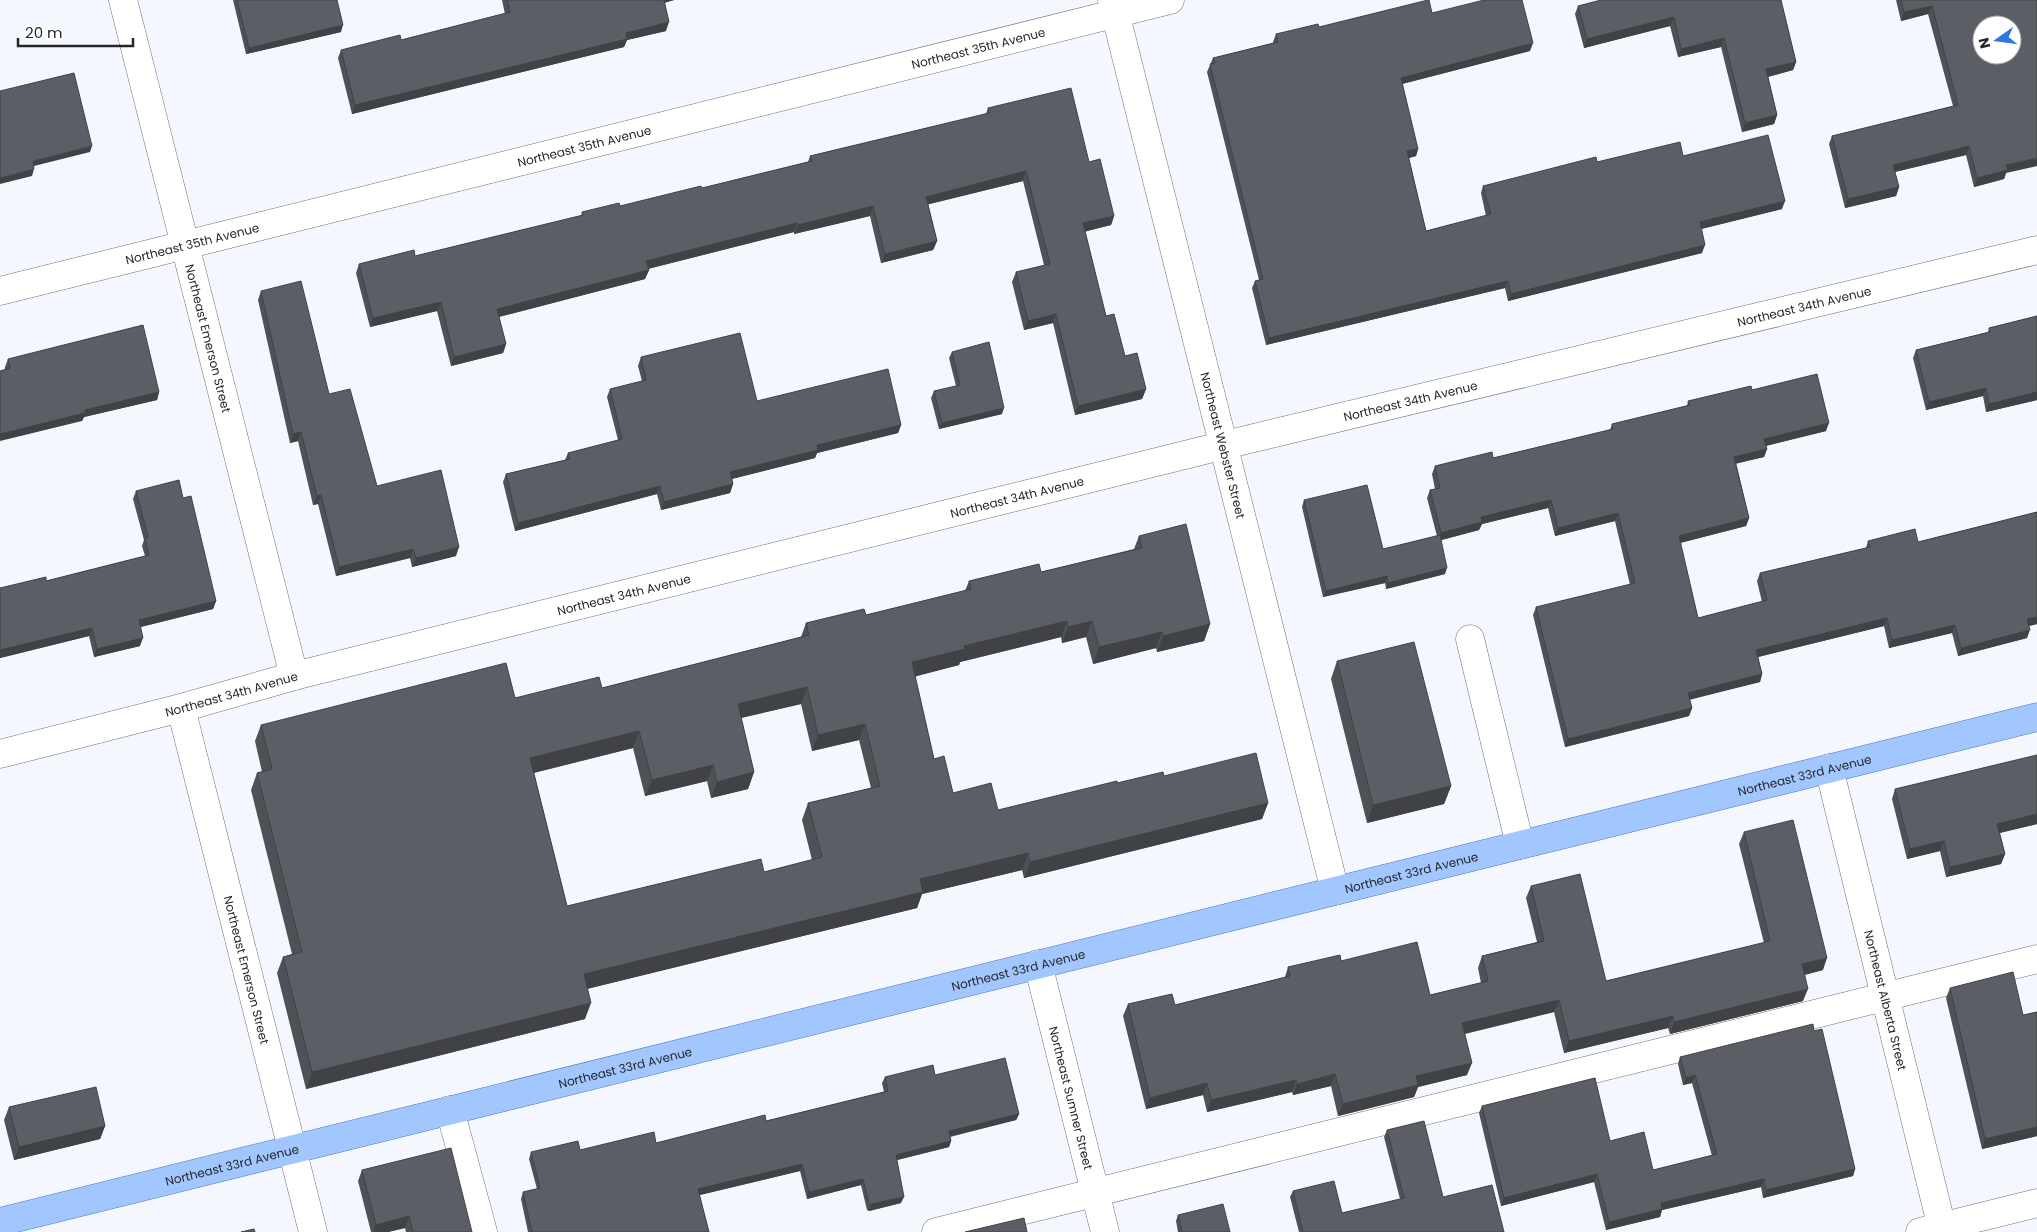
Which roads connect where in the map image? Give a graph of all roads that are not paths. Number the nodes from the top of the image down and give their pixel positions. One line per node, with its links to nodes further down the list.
1 (123, 0): 4 (street, Northeast Emerson Street)
2 (1170, 0): 3 (street, Northeast 35th Avenue)
3 (1114, 7): 4 (street, Northeast 35th Avenue); 7 (street, Northeast Webster Street)
4 (184, 247): 6 (street, Northeast 35th Avenue); 9 (street, Northeast Emerson Street)
5 (2037, 250): 7 (street, Northeast 34th Avenue)
6 (0, 291)
7 (1225, 445): 9 (street, Northeast 34th Avenue); 15 (street, Northeast Webster Street)
8 (1470, 639): 14 (street)
9 (294, 676): 10 (street, Northeast 34th Avenue)
10 (181, 708): 12 (street, Northeast 34th Avenue); 20 (street, Northeast Emerson Street)
11 (2037, 717): 13 (main road, Northeast 33rd Avenue)
12 (0, 754)
13 (1829, 768): 14 (main road, Northeast 33rd Avenue); 18 (street, Northeast Alberta Street)
14 (1520, 845): 15 (main road, Northeast 33rd Avenue)
15 (1335, 891): 17 (main road, Northeast 33rd Avenue)
16 (2037, 959): 18 (street)
17 (1038, 964): 19 (main road, Northeast 33rd Avenue); 21 (street, Northeast Sumner Street)
18 (1886, 996): 21 (street); 24 (street, Northeast Alberta Street)
19 (450, 1110): 20 (main road, Northeast 33rd Avenue); 26 (street)
20 (292, 1149): 23 (main road, Northeast 33rd Avenue); 25 (street, Northeast Emerson Street)
21 (1095, 1192): 27 (street); 28 (street, Northeast Sumner Street)
22 (2037, 1203): 24 (street)
23 (0, 1222)
24 (1935, 1230)
25 (313, 1232)
26 (483, 1232)
27 (936, 1232)
28 (1105, 1232)

